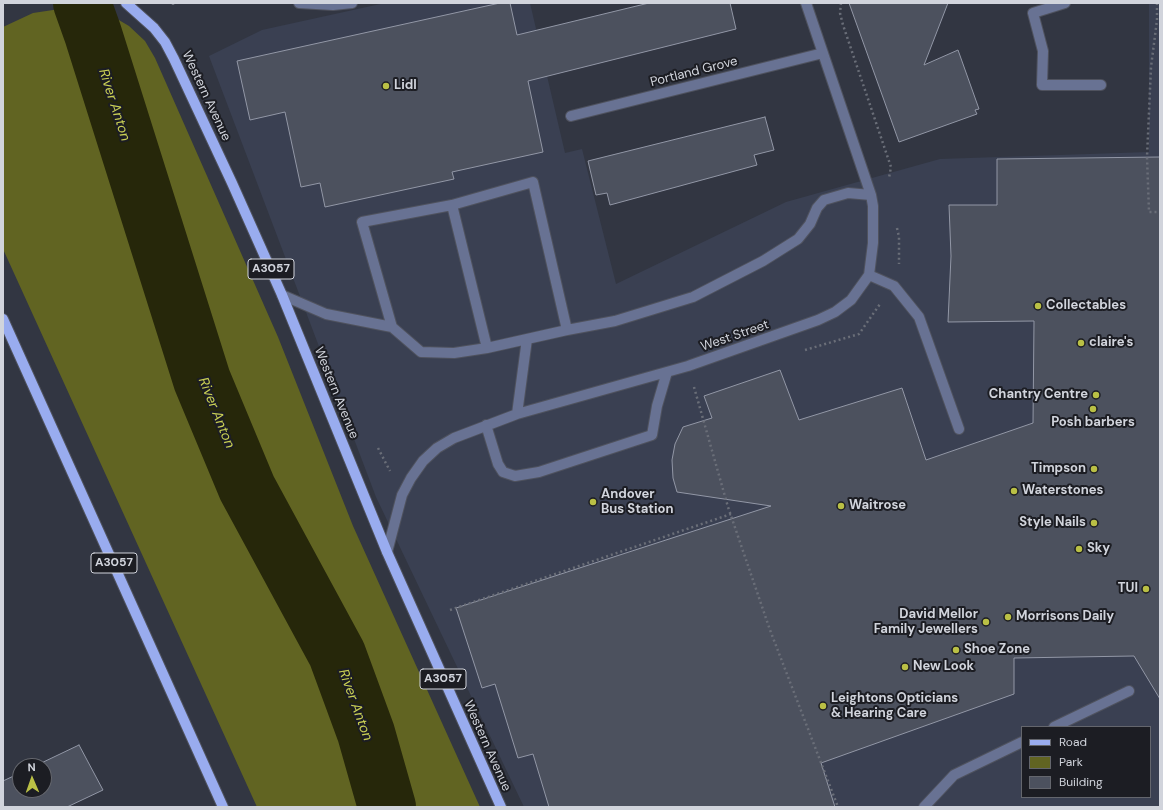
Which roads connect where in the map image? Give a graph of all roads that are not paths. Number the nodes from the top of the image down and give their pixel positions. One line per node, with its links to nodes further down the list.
1 (126, 3): 12 (main road, Western Avenue / A3057)
2 (299, 3): 3 (street)
3 (352, 3)
4 (806, 3): 6 (street, West Street)
5 (1066, 3): 7 (street)
6 (823, 53): 8 (street, Portland Grove); 9 (street, West Street)
7 (1101, 85)
8 (571, 116)
9 (871, 195): 11 (street, West Street); 15 (street)
10 (452, 205): 14 (street); 15 (street); 17 (street)
11 (869, 275): 18 (street, West Street); 21 (street)
12 (282, 295): 14 (street); 22 (main road, Western Avenue / A3057)
13 (3, 319): 26 (main road, A3057)
14 (392, 327): 17 (street)
15 (567, 330): 16 (street)
16 (527, 339): 17 (street); 19 (street)
17 (487, 348)
18 (667, 372): 19 (street, West Street); 20 (street)
19 (517, 414): 20 (street, West Street)
20 (486, 425): 22 (street, West Street)
21 (959, 429)
22 (387, 552): 27 (main road, Western Avenue / A3057)
23 (1129, 691): 24 (street)
24 (1056, 726)
25 (1021, 742): 28 (street)
26 (223, 807)
27 (501, 807)
28 (924, 807)

